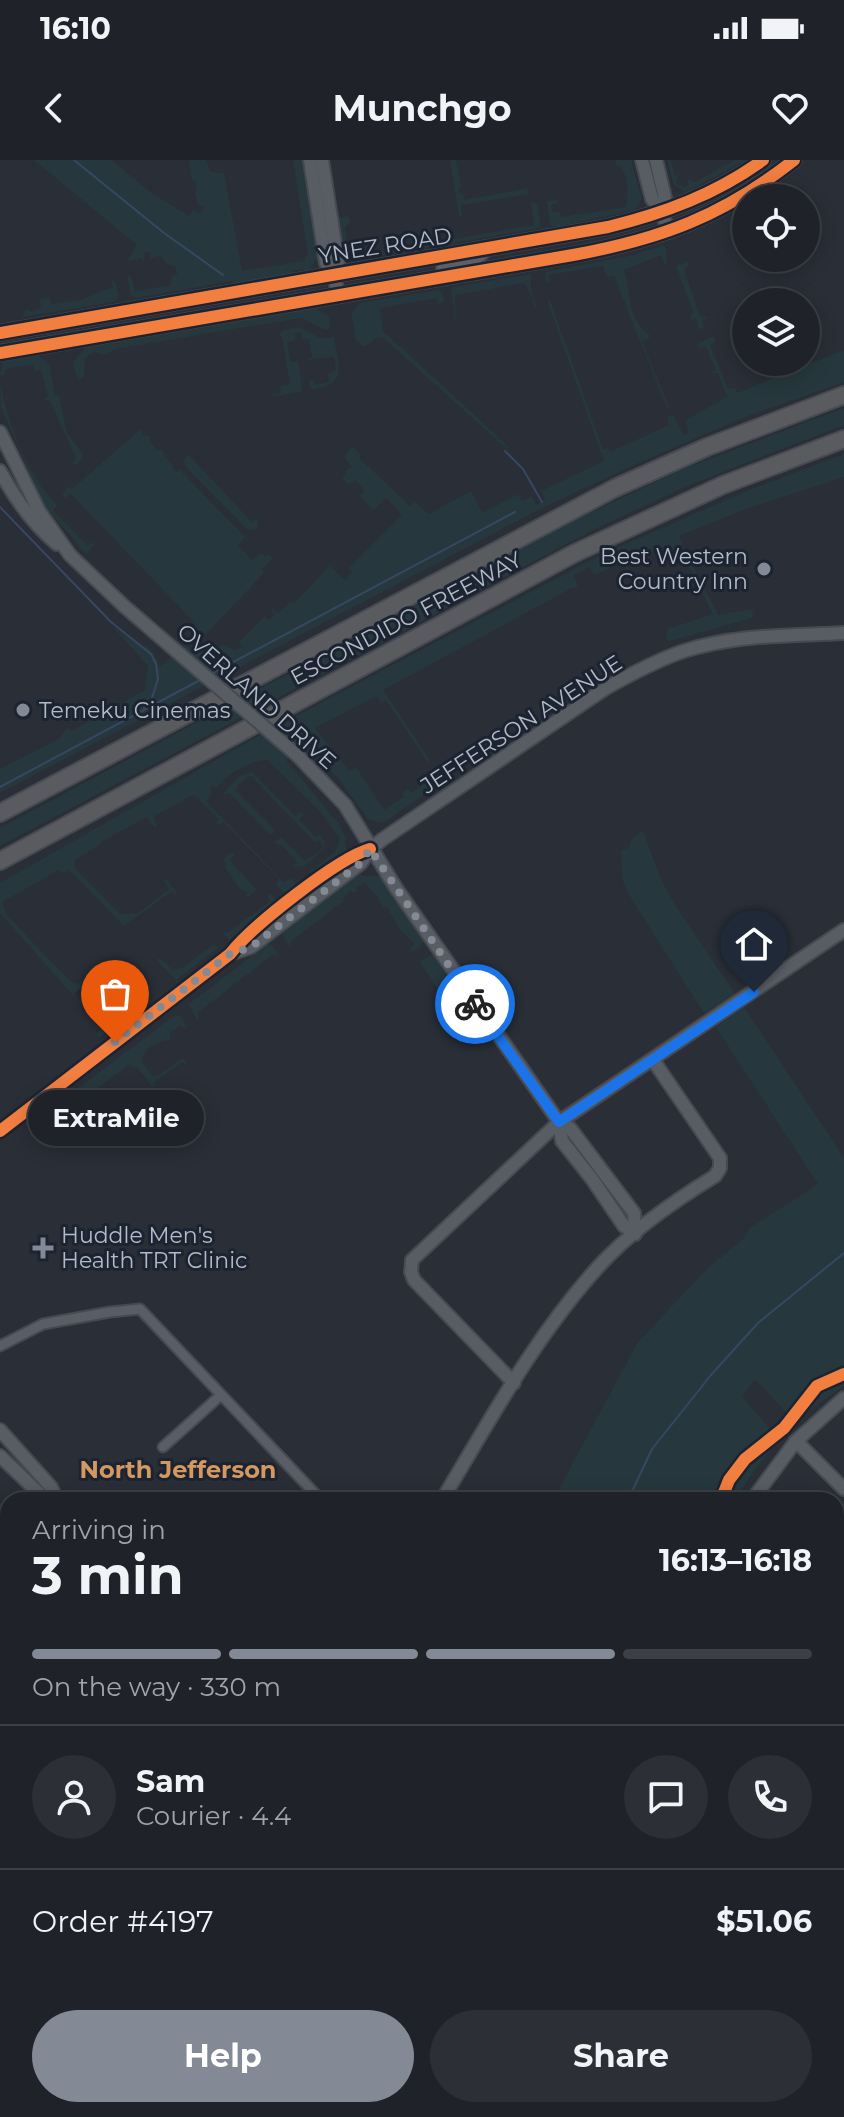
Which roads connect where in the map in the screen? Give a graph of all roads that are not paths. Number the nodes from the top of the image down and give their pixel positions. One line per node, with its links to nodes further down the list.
1 (310, 160): 12 (street)
2 (322, 160): 12 (street)
3 (642, 160): 9 (street)
4 (656, 160): 9 (street)
5 (763, 160): 9 (main road, YNEZ ROAD)
6 (784, 160): 8 (main road)
7 (794, 160): 8 (main road, YNEZ ROAD)
8 (774, 175): 10 (main road, YNEZ ROAD)
9 (662, 211): 10 (street); 11 (main road, YNEZ ROAD)
10 (668, 232): 13 (main road, YNEZ ROAD)
11 (485, 250): 12 (main road, YNEZ ROAD); 13 (main road)
12 (333, 273): 14 (street); 15 (main road, YNEZ ROAD)
13 (444, 277): 14 (main road, YNEZ ROAD)
14 (339, 296): 16 (main road, YNEZ ROAD)
15 (0, 333)
16 (0, 353)
17 (844, 395): 23 (highway, ESCONDIDO FREEWAY)
18 (0, 432): 21 (street, OVERLAND DRIVE)
19 (844, 439): 24 (highway, ESCONDIDO FREEWAY)
20 (0, 471): 21 (street, OVERLAND DRIVE)
21 (70, 555): 25 (street, OVERLAND DRIVE, bridge)
22 (844, 633): 25 (street, JEFFERSON AVENUE)
23 (5, 809)
24 (37, 842): 26 (highway, ESCONDIDO FREEWAY); 27 (highway)
25 (370, 849): 30 (street, OVERLAND DRIVE); 31 (street, JEFFERSON AVENUE)
26 (0, 861)
27 (0, 869)
28 (844, 930): 29 (street)
29 (653, 1060): 30 (street); 32 (street)
30 (559, 1122): 32 (street, OVERLAND DRIVE); 34 (street)
31 (0, 1131)
32 (635, 1234): 34 (street)
33 (0, 1346): 35 (street)
34 (514, 1383): 45 (street)
35 (221, 1395): 39 (street); 44 (street)
36 (844, 1398): 38 (street)
37 (0, 1430): 43 (street)
38 (796, 1441): 41 (street); 46 (street)
39 (163, 1447)
40 (0, 1456): 42 (street)
41 (844, 1489)
42 (38, 1492)
43 (53, 1492)
44 (313, 1492)
45 (447, 1492)
46 (758, 1492)

